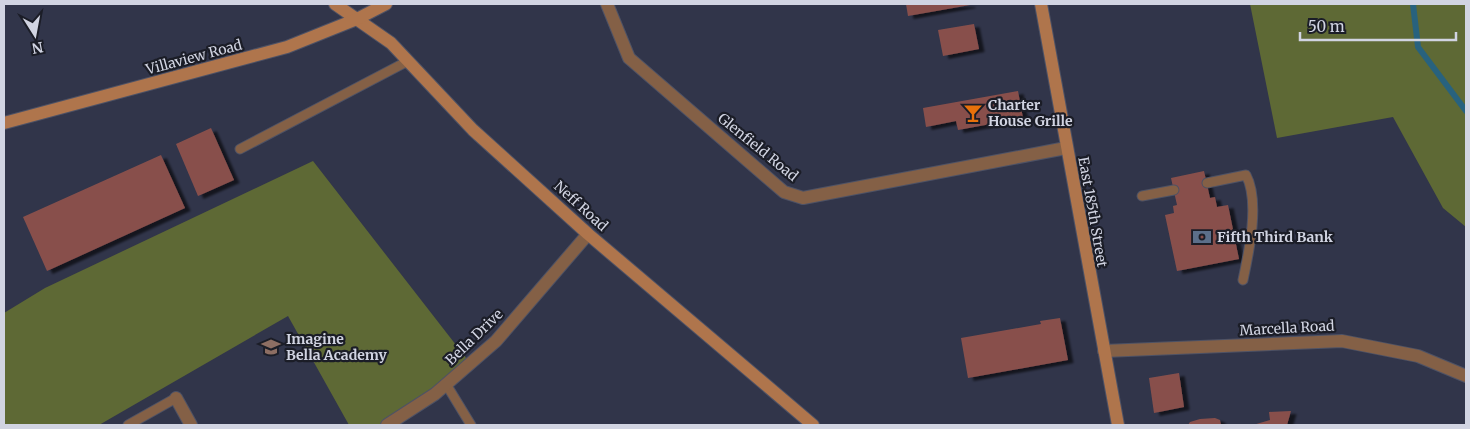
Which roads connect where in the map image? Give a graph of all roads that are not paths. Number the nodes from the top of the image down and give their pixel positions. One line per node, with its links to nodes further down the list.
1 (335, 4): 5 (street, Neff Road)
2 (386, 4): 5 (street, Villaview Road)
3 (607, 4): 8 (street, Glenfield Road)
4 (1041, 4): 8 (street, East 185th Street)
5 (357, 19): 6 (street, Neff Road); 7 (street, Villaview Road)
6 (408, 61): 9 (lane); 13 (street, Neff Road)
7 (4, 123)
8 (1066, 148): 15 (street, East 185th Street)
9 (240, 149)
10 (1207, 183): 14 (lane)
11 (1174, 190): 12 (lane)
12 (1142, 196)
13 (588, 234): 17 (street, Bella Drive); 23 (street, Neff Road)
14 (1243, 280)
15 (1104, 351): 16 (street, Marcella Road); 24 (street, East 185th Street)
16 (1466, 376)
17 (446, 384): 21 (street, Bella Drive); 22 (lane)
18 (176, 398): 19 (lane); 20 (street)
19 (128, 425)
20 (191, 425)
21 (387, 425)
22 (471, 425)
23 (814, 425)
24 (1118, 425)

